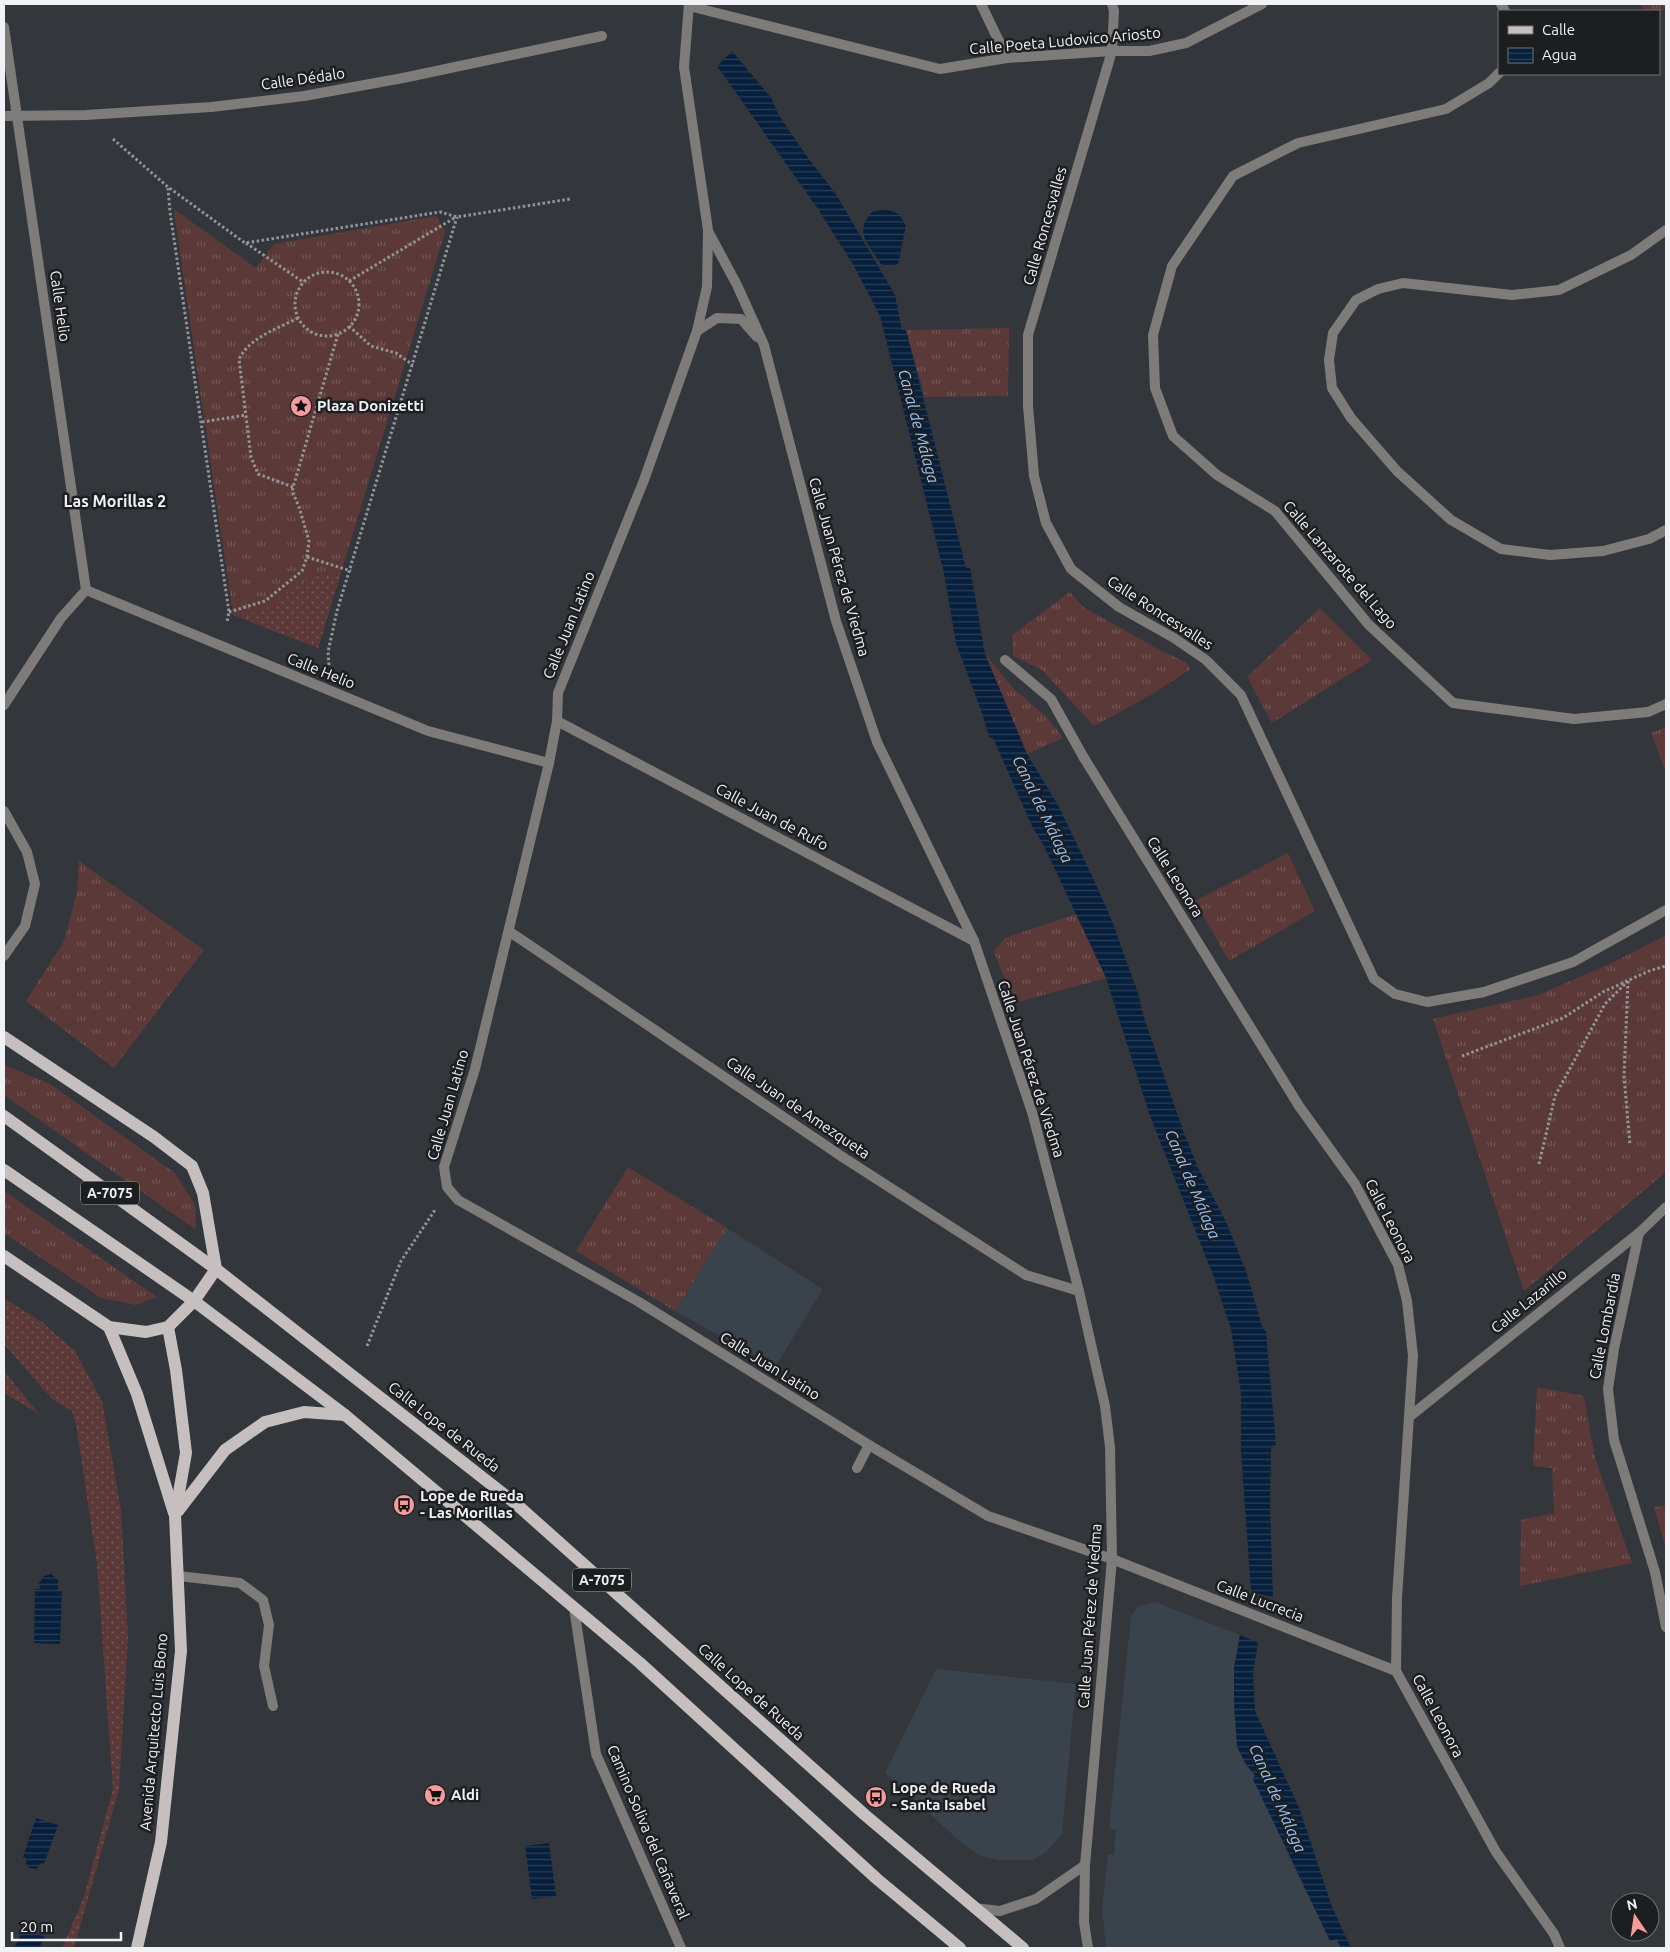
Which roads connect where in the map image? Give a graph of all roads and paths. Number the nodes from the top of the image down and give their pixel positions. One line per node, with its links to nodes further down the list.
1 (981, 4): 8 (street)
2 (1112, 4): 7 (street, Calle Roncesvalles)
3 (1262, 4): 7 (street, Calle Poeta Ludovico Ariosto)
4 (689, 5): 8 (street, Calle Poeta Ludovico Ariosto); 16 (street, Calle Juan Pérez de Viedma)
5 (4, 27): 10 (street, Calle Helio)
6 (602, 36): 11 (street, Calle Dédalo)
7 (1112, 51): 8 (street, Calle Poeta Ludovico Ariosto); 44 (street, Calle Roncesvalles)
8 (1007, 58)
9 (1498, 74): 40 (street, Calle Lanzarote del Lago)
10 (18, 115): 11 (street, Calle Dédalo); 12 (street, Calle Dédalo); 33 (street, Calle Helio)
11 (86, 115): 13 (path)
12 (4, 116)
13 (168, 187): 18 (path); 28 (path)
14 (570, 199): 15 (path)
15 (457, 217): 18 (path); 19 (path); 26 (path)
16 (708, 230): 23 (street, Calle Juan Pérez de Viedma); 25 (street, Calle Juan Pérez de Viedma)
17 (1666, 230): 30 (street)
18 (245, 243): 20 (path)
19 (348, 280): 20 (path); 22 (path)
20 (304, 282): 21 (path)
21 (298, 318): 24 (path); 27 (path)
22 (350, 326): 24 (path); 26 (path)
23 (697, 331): 25 (street, Calle Juan Pérez de Viedma); 41 (street, Calle Juan Latino)
24 (338, 334): 29 (path)
25 (764, 345): 46 (street, Calle Juan Pérez de Viedma)
26 (413, 365): 32 (path)
27 (246, 415): 28 (path); 29 (path)
28 (202, 422): 34 (path)
29 (293, 487): 31 (path)
30 (1666, 530)
31 (307, 557): 32 (path); 34 (path)
32 (351, 571): 37 (path)
33 (86, 590): 35 (street, Calle Helio); 38 (street)
34 (229, 612): 35 (path)
35 (220, 645): 37 (street, Calle Helio)
36 (1005, 660): 67 (street, Calle Leonora)
37 (331, 692): 42 (street, Calle Helio)
38 (8, 693): 39 (street)
39 (4, 704)
40 (1666, 704)
41 (557, 721): 42 (street, Calle Juan Latino); 46 (street, Calle Juan de Rufo)
42 (549, 763): 45 (street, Calle Juan Latino)
43 (4, 811): 47 (street)
44 (1666, 910)
45 (510, 932): 61 (street, Calle Juan de Amezqueta); 68 (street, Calle Juan Latino)
46 (974, 941): 61 (street, Calle Juan Pérez de Viedma)
47 (4, 956)
48 (1666, 966): 49 (path)
49 (1628, 980): 51 (path); 53 (path); 54 (path)
50 (4, 1037): 60 (main road)
51 (1462, 1056)
52 (4, 1116): 60 (main road, Calle Lope de Rueda / A-7075)
53 (1630, 1145)
54 (1539, 1164)
55 (4, 1170): 62 (main road, A-7075)
56 (1666, 1207): 58 (street, Calle Lazarillo)
57 (435, 1210): 65 (path)
58 (1638, 1233): 67 (street, Calle Lazarillo); 74 (street, Calle Lombardía)
59 (4, 1256): 63 (main road)
60 (216, 1269): 62 (main road); 78 (main road, Calle Lope de Rueda / A-7075)
61 (1079, 1291): 71 (street, Calle Juan Pérez de Viedma)
62 (194, 1301): 64 (main road); 66 (main road, A-7075)
63 (109, 1327): 64 (main road); 70 (main road, Avenida Arquitecto Luis Bono)
64 (168, 1328): 70 (main road, Avenida Arquitecto Luis Bono)
65 (367, 1346)
66 (345, 1414): 70 (main road); 73 (main road, A-7075)
67 (1409, 1417): 75 (street, Calle Leonora)
68 (869, 1445): 69 (street); 71 (street, Calle Juan Latino)
69 (857, 1468)
70 (175, 1515): 72 (main road, Avenida Arquitecto Luis Bono)
71 (1112, 1559): 75 (street, Calle Lucrecia); 77 (street, Calle Juan Pérez de Viedma)
72 (178, 1576): 76 (street); 79 (main road, Avenida Arquitecto Luis Bono)
73 (574, 1608): 80 (street, Camino Soliva del Cañaveral); 81 (main road, A-7075)
74 (1666, 1627)
75 (1396, 1671): 84 (street, Calle Leonora)
76 (273, 1706)
77 (1085, 1865): 78 (street); 83 (street, Calle Juan Pérez de Viedma)
78 (974, 1908): 82 (main road, Calle Lope de Rueda / A-7075)
79 (136, 1948)
80 (681, 1948)
81 (960, 1948)
82 (1023, 1948)
83 (1088, 1948)
84 (1560, 1948)

